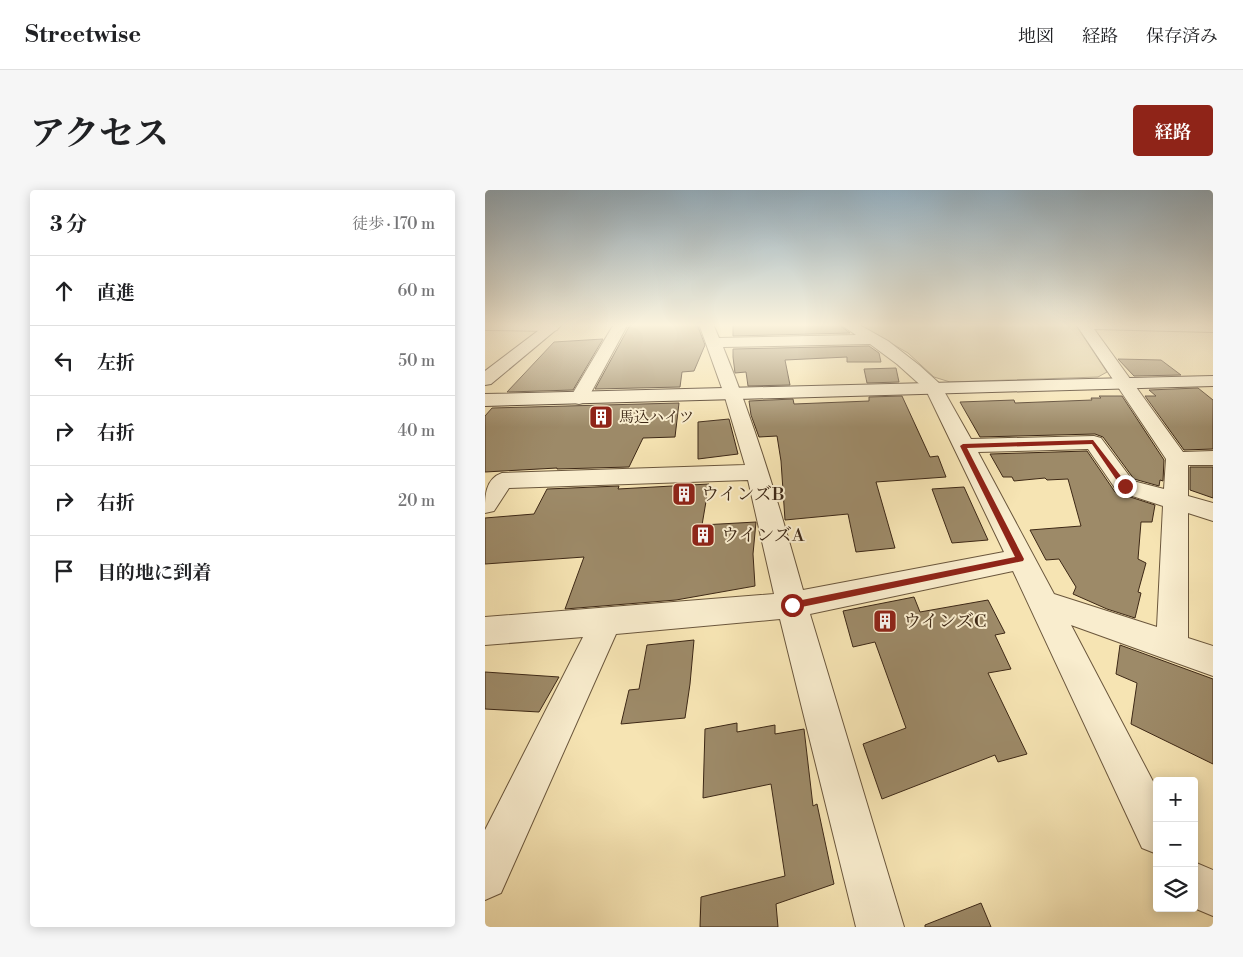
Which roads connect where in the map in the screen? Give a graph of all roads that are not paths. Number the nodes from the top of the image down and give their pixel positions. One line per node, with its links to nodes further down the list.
1 (513, 358): 6 (street)
2 (601, 358): 11 (street)
3 (719, 358): 10 (street)
4 (902, 358): 9 (street)
5 (1108, 358): 8 (street)
6 (485, 380)
7 (1213, 380): 8 (street)
8 (1124, 383): 9 (street); 15 (street)
9 (934, 388): 10 (street); 13 (street)
10 (733, 394): 11 (street); 16 (street)
11 (579, 398): 12 (street)
12 (485, 400)
13 (963, 446): 17 (street); 20 (street)
14 (1213, 458): 15 (street)
15 (1177, 459): 17 (street)
16 (758, 472): 18 (street); 22 (street)
17 (1175, 501): 19 (street); 25 (street)
18 (485, 505)
19 (1213, 512)
20 (1020, 559): 21 (street); 22 (street)
21 (1044, 603): 25 (street); 27 (street)
22 (792, 605): 23 (street); 31 (street)
23 (606, 622): 24 (street); 28 (street)
24 (485, 631)
25 (1172, 646): 26 (street)
26 (1213, 661)
27 (1153, 826)
28 (485, 877)
29 (1198, 887): 30 (street)
30 (1213, 893)
31 (880, 927)

